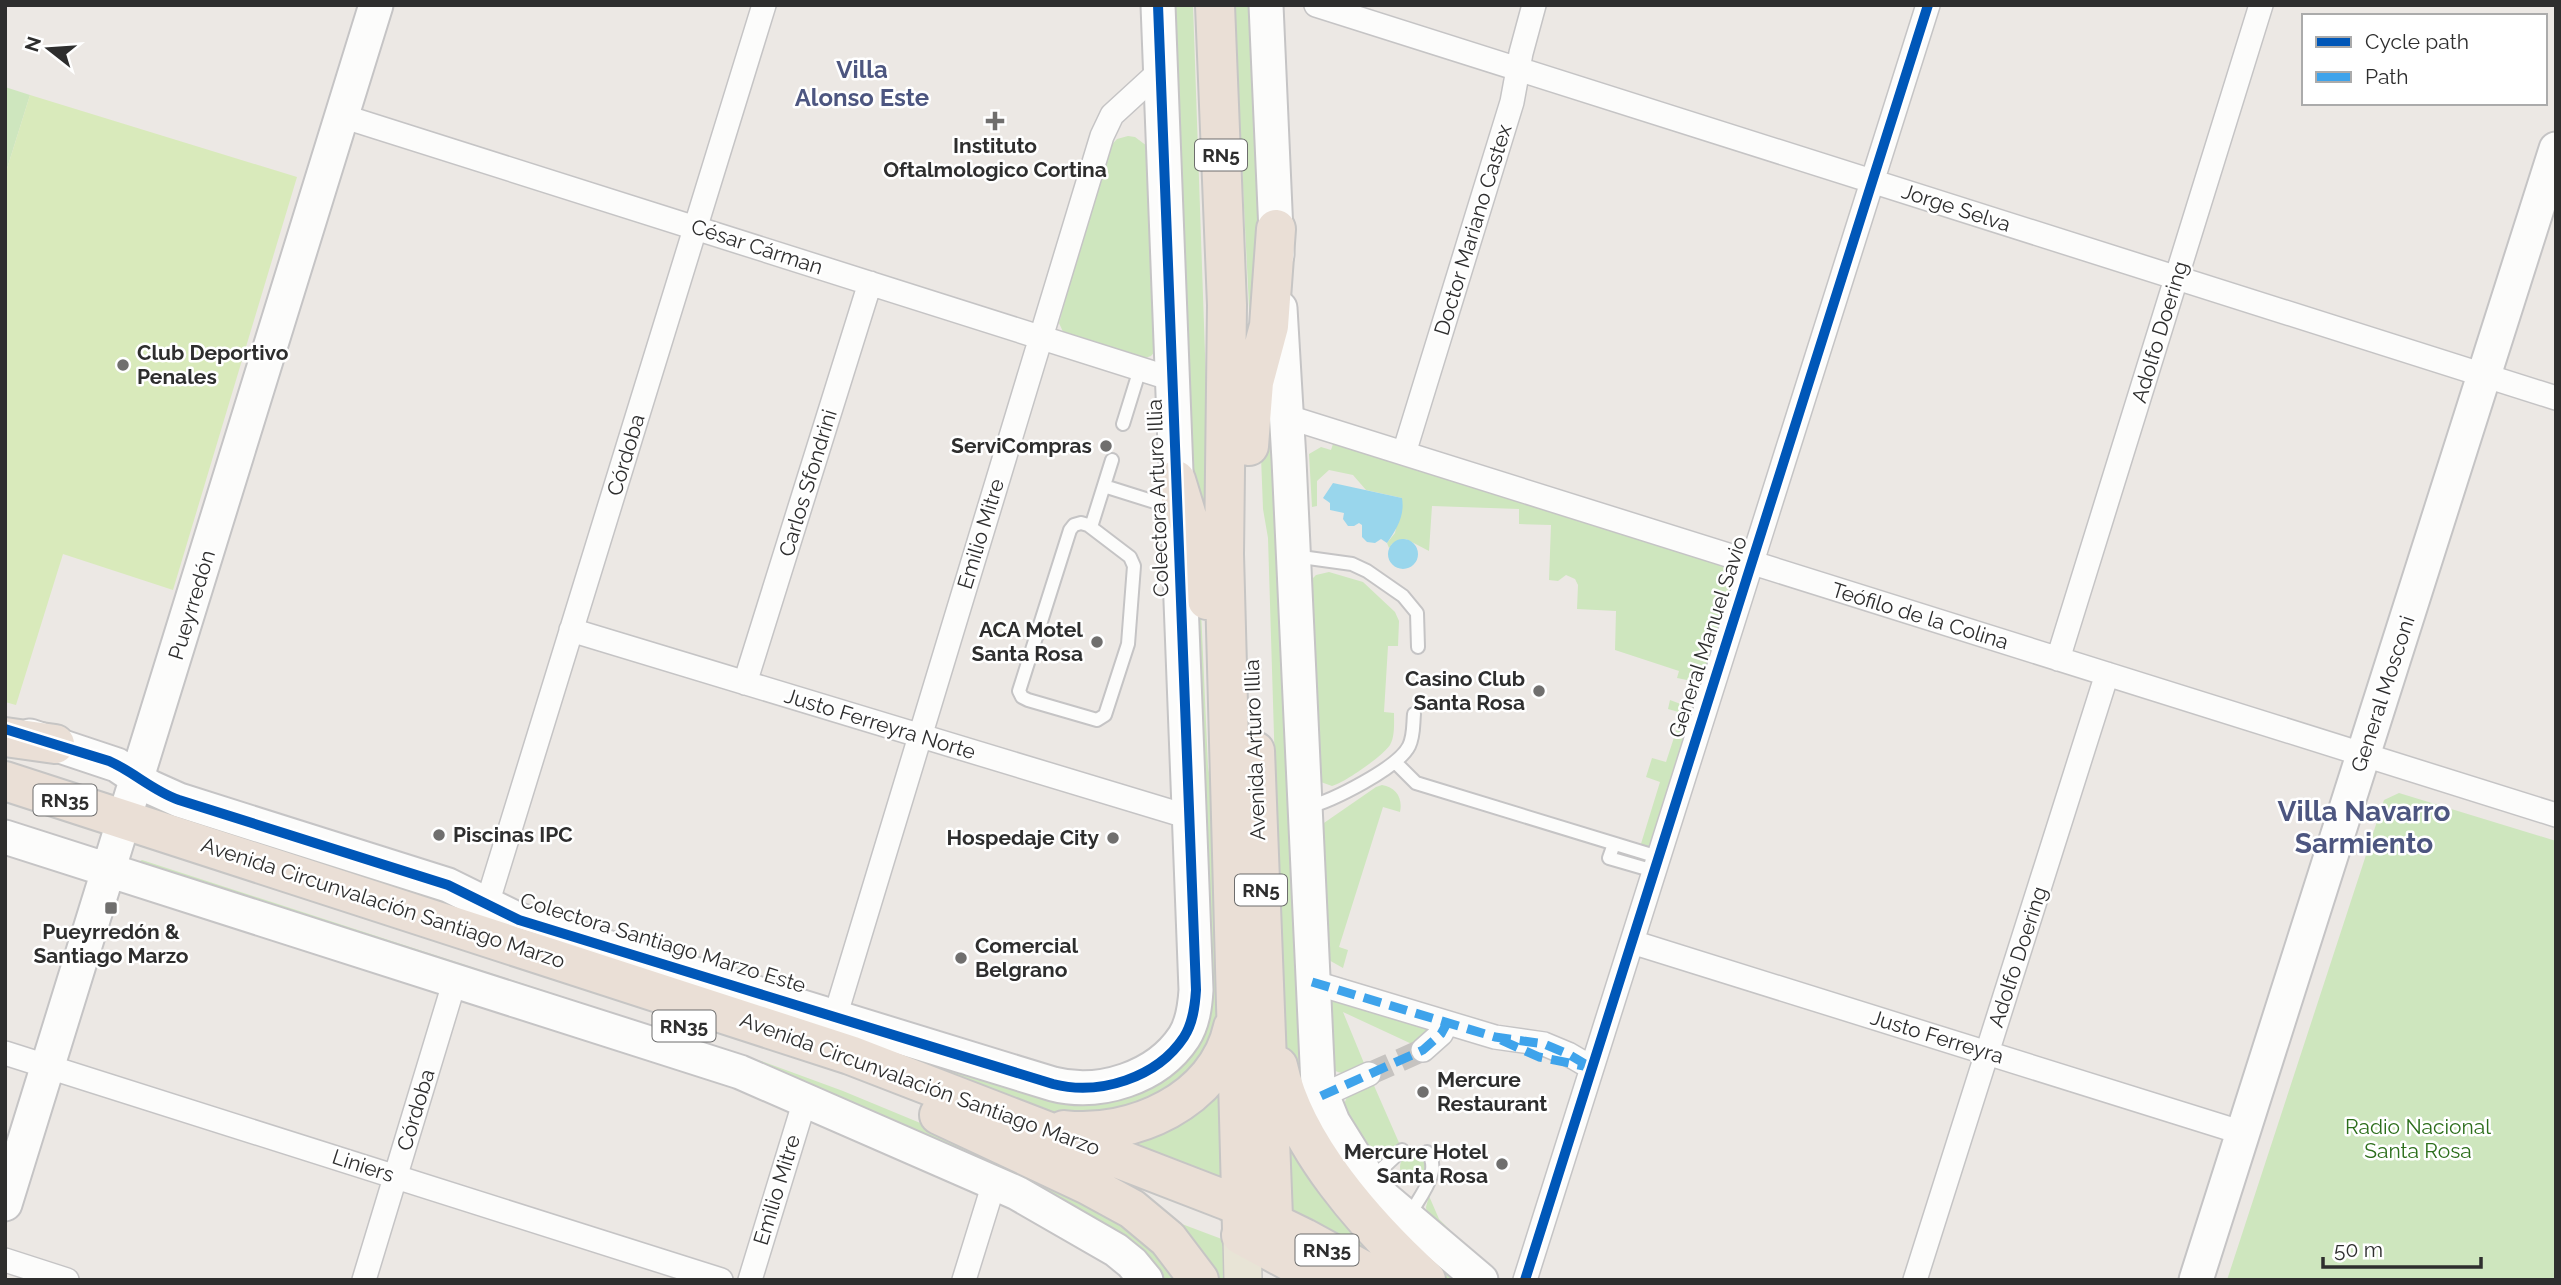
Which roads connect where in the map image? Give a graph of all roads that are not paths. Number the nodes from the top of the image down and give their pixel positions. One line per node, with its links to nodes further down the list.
1 (376, 5): 12 (street, Pueyrredón)
2 (764, 5): 15 (street, Córdoba)
3 (1158, 5): 11 (street, Colectora Arturo Illia)
4 (1215, 5): 19 (highway, Avenida Arturo Illia / RN5)
5 (1266, 5): 16 (street)
6 (1316, 5): 10 (street, Jorge Selva)
7 (1534, 5): 10 (street, Doctor Mariano Castex)
8 (1928, 5): 14 (street, General Manuel Savio)
9 (2261, 5): 17 (street, Adolfo Doering)
10 (1518, 70): 14 (street, Jorge Selva); 27 (street, Doctor Mariano Castex)
11 (1160, 71): 20 (street, Emilio Mitre); 23 (street, Colectora Arturo Illia)
12 (342, 116): 15 (street, César Cárman); 47 (street, Pueyrredón)
13 (2556, 149): 22 (street, General Mosconi)
14 (1872, 181): 17 (street, Jorge Selva); 34 (street, General Manuel Savio)
15 (695, 228): 18 (street, César Cárman); 35 (street, Córdoba)
16 (1276, 229): 25 (street); 30 (highway)
17 (2176, 278): 22 (street, Jorge Selva); 37 (street, Adolfo Doering)
18 (870, 283): 20 (street, César Cárman); 39 (street, Carlos Sfondrini)
19 (1227, 305): 30 (highway, Avenida Arturo Illia / RN5); 56 (highway, Avenida Arturo Illia / RN5)
20 (1041, 337): 21 (street, César Cárman); 42 (street, Emilio Mitre)
21 (1140, 369): 23 (street, César Cárman); 26 (lane)
22 (2484, 375): 24 (street, Jorge Selva); 45 (street, General Mosconi)
23 (1172, 379): 31 (street, Colectora Arturo Illia)
24 (2556, 398)
25 (1285, 416): 27 (street, Teófilo de la Colina); 33 (street)
26 (1123, 424)
27 (1404, 453): 34 (street, Teófilo de la Colina)
28 (1112, 460): 29 (lane)
29 (1104, 486): 31 (lane); 32 (lane)
30 (1245, 493): 62 (highway, Avenida Arturo Illia / RN5)
31 (1177, 495): 52 (street, Colectora Arturo Illia); 56 (highway)
32 (1091, 527): 32 (lane)
33 (1293, 556): 36 (lane); 49 (street)
34 (1752, 563): 37 (street, Teófilo de la Colina); 57 (street, General Manuel Savio)
35 (571, 630): 39 (street, Justo Ferreyra Norte); 58 (street, Córdoba)
36 (1418, 647)
37 (2059, 659): 38 (street, Teófilo de la Colina)
38 (2107, 674): 45 (street, Teófilo de la Colina); 69 (street, Adolfo Doering)
39 (745, 682): 42 (street, Justo Ferreyra Norte)
40 (1414, 713): 46 (lane)
41 (5, 729): 44 (street, Colectora Santiago Marzo Este)
42 (920, 736): 52 (street, Justo Ferreyra Norte); 65 (street, Emilio Mitre)
43 (5, 737): 44 (highway)
44 (55, 744): 47 (street, Colectora Santiago Marzo Este)
45 (2364, 754): 51 (street, Teófilo de la Colina); 77 (street, General Mosconi)
46 (1395, 762): 49 (lane); 55 (lane)
47 (138, 779): 54 (street, Pueyrredón); 58 (street, Colectora Santiago Marzo Este)
48 (5, 781): 54 (highway, Avenida Circunvalación Santiago Marzo / RN35)
49 (1304, 808): 61 (street)
50 (5, 809): 54 (highway, Avenida Circunvalación Santiago Marzo / RN35)
51 (2556, 815)
52 (1189, 817): 63 (street, Colectora Arturo Illia)
53 (5, 837): 54 (street)
54 (116, 844): 60 (street); 70 (street, Pueyrredón); 75 (highway, Avenida Circunvalación Santiago Marzo / RN35)
55 (1614, 844): 57 (lane); 57 (lane)
56 (1232, 859): 62 (highway, Avenida Arturo Illia / RN5)
57 (1656, 864): 59 (street, General Manuel Savio)
58 (487, 904): 64 (street, Colectora Santiago Marzo Este)
59 (1632, 942): 69 (street, Justo Ferreyra); 71 (street, General Manuel Savio)
60 (455, 980): 74 (street); 80 (street, Córdoba)
61 (1312, 982): 66 (street); 73 (street)
62 (1250, 989): 76 (highway); 85 (highway, Avenida Arturo Illia / RN5); 97 (highway)
63 (1196, 990): 65 (street, Colectora Santiago Marzo Este)
64 (761, 994): 65 (street, Colectora Santiago Marzo Este); 75 (highway)
65 (835, 1017)
66 (1447, 1023): 67 (street); 71 (street)
67 (1423, 1050)
68 (5, 1053): 70 (street, Liniers)
69 (1987, 1053): 77 (street, Justo Ferreyra); 100 (street, Adolfo Doering)
70 (47, 1067): 80 (street, Liniers); 83 (street, Pueyrredón)
71 (1592, 1068): 99 (street, General Manuel Savio)
72 (1369, 1074): 73 (street)
73 (1319, 1080): 81 (street)
74 (805, 1100): 82 (street); 90 (street, Emilio Mitre)
75 (942, 1103): 76 (highway, Avenida Circunvalación Santiago Marzo / RN35); 85 (highway, Avenida Circunvalación Santiago Marzo / RN35); 93 (highway)
76 (1005, 1115): 85 (highway, Avenida Circunvalación Santiago Marzo / RN35)
77 (2243, 1133): 101 (street, General Mosconi)
78 (1402, 1150): 81 (lane)
79 (1427, 1152): 84 (lane)
80 (396, 1177): 88 (street, Córdoba); 89 (street, Liniers)
81 (1368, 1181): 84 (street)
82 (994, 1182): 91 (street); 92 (street)
83 (5, 1205)
84 (1407, 1219): 98 (street)
85 (1261, 1239): 94 (main road, Avenida Arturo Illia); 95 (highway, Avenida Circunvalación Santiago Marzo / RN35); 96 (highway, Avenida Circunvalación Santiago Marzo / RN35)
86 (5, 1260): 87 (street)
87 (67, 1280)
88 (364, 1280)
89 (721, 1280)
90 (750, 1280)
91 (964, 1280)
92 (1146, 1280)
93 (1199, 1280)
94 (1244, 1280)
95 (1324, 1280)
96 (1381, 1280)
97 (1426, 1280)
98 (1481, 1280)
99 (1525, 1280)
100 (1915, 1280)
101 (2196, 1280)

